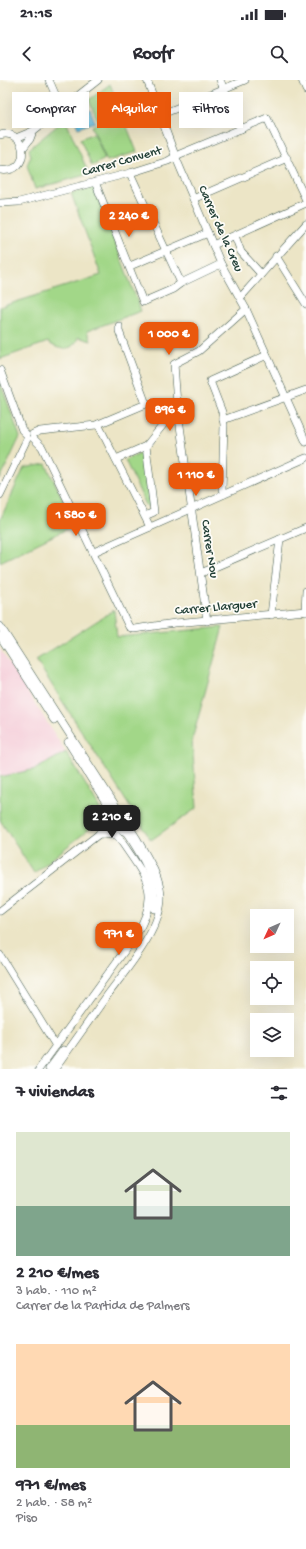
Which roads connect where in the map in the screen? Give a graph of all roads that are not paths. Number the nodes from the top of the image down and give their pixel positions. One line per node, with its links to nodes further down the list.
1 (49, 80): 9 (street)
2 (98, 80): 10 (street)
3 (146, 80): 11 (street, Carrer de la Creu)
4 (220, 80): 7 (street)
5 (246, 80): 7 (street)
6 (302, 80): 8 (street)
7 (224, 89): 12 (street); 13 (street)
8 (306, 90)
9 (54, 92)
10 (84, 92)
11 (151, 92)
12 (225, 92)
13 (171, 111)
14 (243, 127): 23 (street, Carrer Convent)
15 (38, 128): 18 (street)
16 (165, 128): 22 (street, Carrer de la Creu)
17 (241, 128): 22 (street, Carrer Convent)
18 (34, 131): 20 (street); 21 (street)
19 (0, 135): 20 (street)
20 (16, 138): 21 (street)
21 (23, 148): 24 (street)
22 (176, 158): 25 (street, Carrer Convent); 27 (street, Carrer de la Creu)
23 (287, 158): 27 (street); 28 (street)
24 (0, 170)
25 (130, 173): 26 (street, Carrer Convent); 35 (street)
26 (95, 182): 29 (street, Carrer Convent); 38 (street)
27 (193, 199): 32 (street, Carrer de la Creu)
28 (306, 200)
29 (0, 203)
30 (306, 203): 33 (street)
31 (306, 224): 36 (street)
32 (208, 233): 34 (street, Carrer de la Creu); 35 (street)
33 (235, 236): 34 (street); 39 (street)
34 (213, 245): 37 (street, Carrer de la Creu)
35 (165, 250): 38 (street); 40 (street)
36 (276, 256): 39 (street); 42 (street)
37 (221, 264): 40 (street); 41 (street, Carrer de la Creu)
38 (130, 266): 40 (street)
39 (261, 274): 41 (street)
40 (180, 283)
41 (240, 298): 43 (street, Carrer de la Creu)
42 (306, 304)
43 (246, 309): 45 (street, Carrer de la Creu); 49 (street, Carrer Nou)
44 (119, 326): 51 (street)
45 (267, 355): 48 (street, Carrer de la Creu); 50 (street)
46 (0, 370): 52 (street)
47 (306, 390): 48 (street)
48 (287, 398): 50 (street); 53 (street, Carrer de la Creu)
49 (177, 404): 54 (street); 59 (street, Carrer Nou)
50 (223, 420): 58 (street)
51 (98, 424): 52 (street); 56 (street)
52 (28, 438): 57 (street); 64 (street)
53 (306, 442)
54 (146, 446): 56 (street); 60 (street)
55 (306, 458): 58 (street)
56 (116, 459): 60 (street)
57 (0, 494)
58 (224, 494): 59 (street)
59 (191, 510): 61 (street); 65 (street, Carrer Nou)
60 (145, 516): 61 (street)
61 (150, 527): 64 (street)
62 (306, 528): 63 (street)
63 (280, 539): 65 (street); 68 (street)
64 (94, 552): 69 (street, Carrer Llarguer)
65 (201, 573): 69 (street, Carrer Nou)
66 (306, 591): 67 (street)
67 (305, 611): 68 (street, Carrer Llarguer)
68 (271, 614): 69 (street, Carrer Llarguer)
69 (207, 621)
70 (0, 626): 80 (street)
71 (0, 636): 72 (street)
72 (109, 807): 73 (street); 74 (street)
73 (126, 832): 74 (street); 79 (street)
74 (99, 834): 75 (street); 77 (street)
75 (0, 911)
76 (0, 955): 77 (street)
77 (56, 1046): 78 (street)
78 (39, 1069)
79 (49, 1069)
80 (55, 1069)

